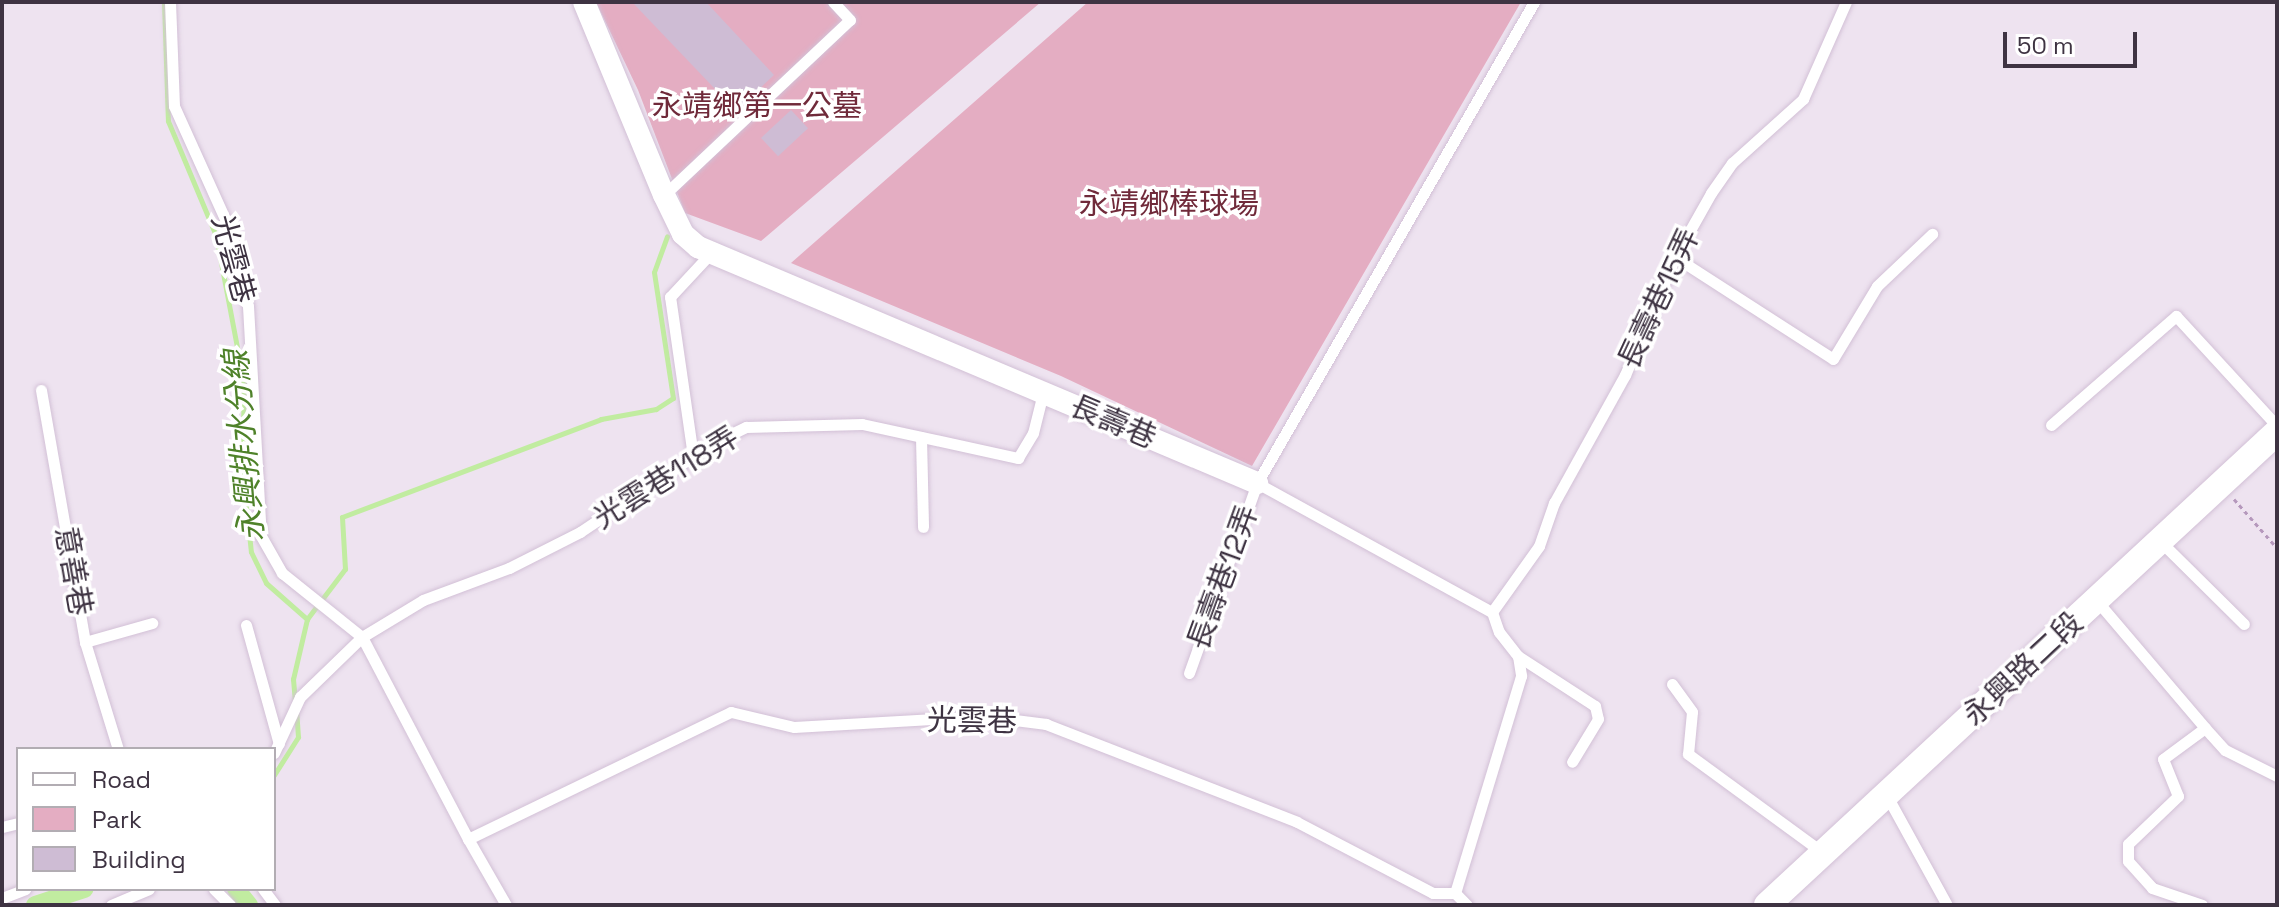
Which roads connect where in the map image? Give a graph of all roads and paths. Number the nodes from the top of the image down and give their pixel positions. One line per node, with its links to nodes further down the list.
1 (170, 2): 26 (lane, 光雲巷)
2 (584, 2): 6 (street, 長壽巷)
3 (833, 2): 6 (lane)
4 (1534, 2): 16 (lane, 長壽巷12弄)
5 (1846, 2): 9 (lane, 長壽巷15弄)
6 (664, 195): 8 (street, 長壽巷)
7 (1932, 234): 9 (lane)
8 (711, 253): 11 (street, 長壽巷); 15 (lane)
9 (1675, 257): 22 (lane, 長壽巷15弄)
10 (41, 390): 27 (lane, 意善巷)
11 (1043, 393): 14 (lane, 光雲巷118弄); 16 (street, 長壽巷)
12 (2051, 425): 13 (lane)
13 (2277, 429): 17 (street, 永興路二段)
14 (921, 437): 15 (lane, 光雲巷118弄); 18 (lane)
15 (693, 456): 26 (lane, 光雲巷118弄)
16 (1257, 483): 22 (lane, 長壽巷); 29 (lane, 長壽巷12弄)
17 (2221, 485): 19 (street, 永興路二段); 20 (path)
18 (923, 527)
19 (2160, 541): 21 (street, 永興路二段); 24 (lane)
20 (2277, 548)
21 (2097, 600): 31 (lane); 37 (street, 永興路二段)
22 (1492, 612): 28 (lane)
23 (152, 623): 27 (lane)
24 (2244, 624)
25 (246, 625): 33 (lane)
26 (362, 637): 34 (lane); 38 (lane, 光雲巷)
27 (85, 642): 32 (lane, 意善巷)
28 (1518, 656): 35 (lane); 41 (lane)
29 (1189, 673)
30 (1672, 684): 39 (lane)
31 (2205, 728): 36 (lane); 47 (lane)
32 (117, 747)
33 (276, 747)
34 (276, 749)
35 (1572, 762)
36 (2277, 776)
37 (1887, 796): 39 (street, 永興路二段); 46 (lane)
38 (468, 839): 41 (lane, 光雲巷); 43 (lane, 光雲巷)
39 (1823, 853): 45 (street, 永興路二段)
40 (144, 891): 42 (lane)
41 (1455, 893): 44 (lane)
42 (111, 905)
43 (506, 905)
44 (1467, 905)
45 (1767, 905)
46 (1947, 905)
47 (2202, 905)

